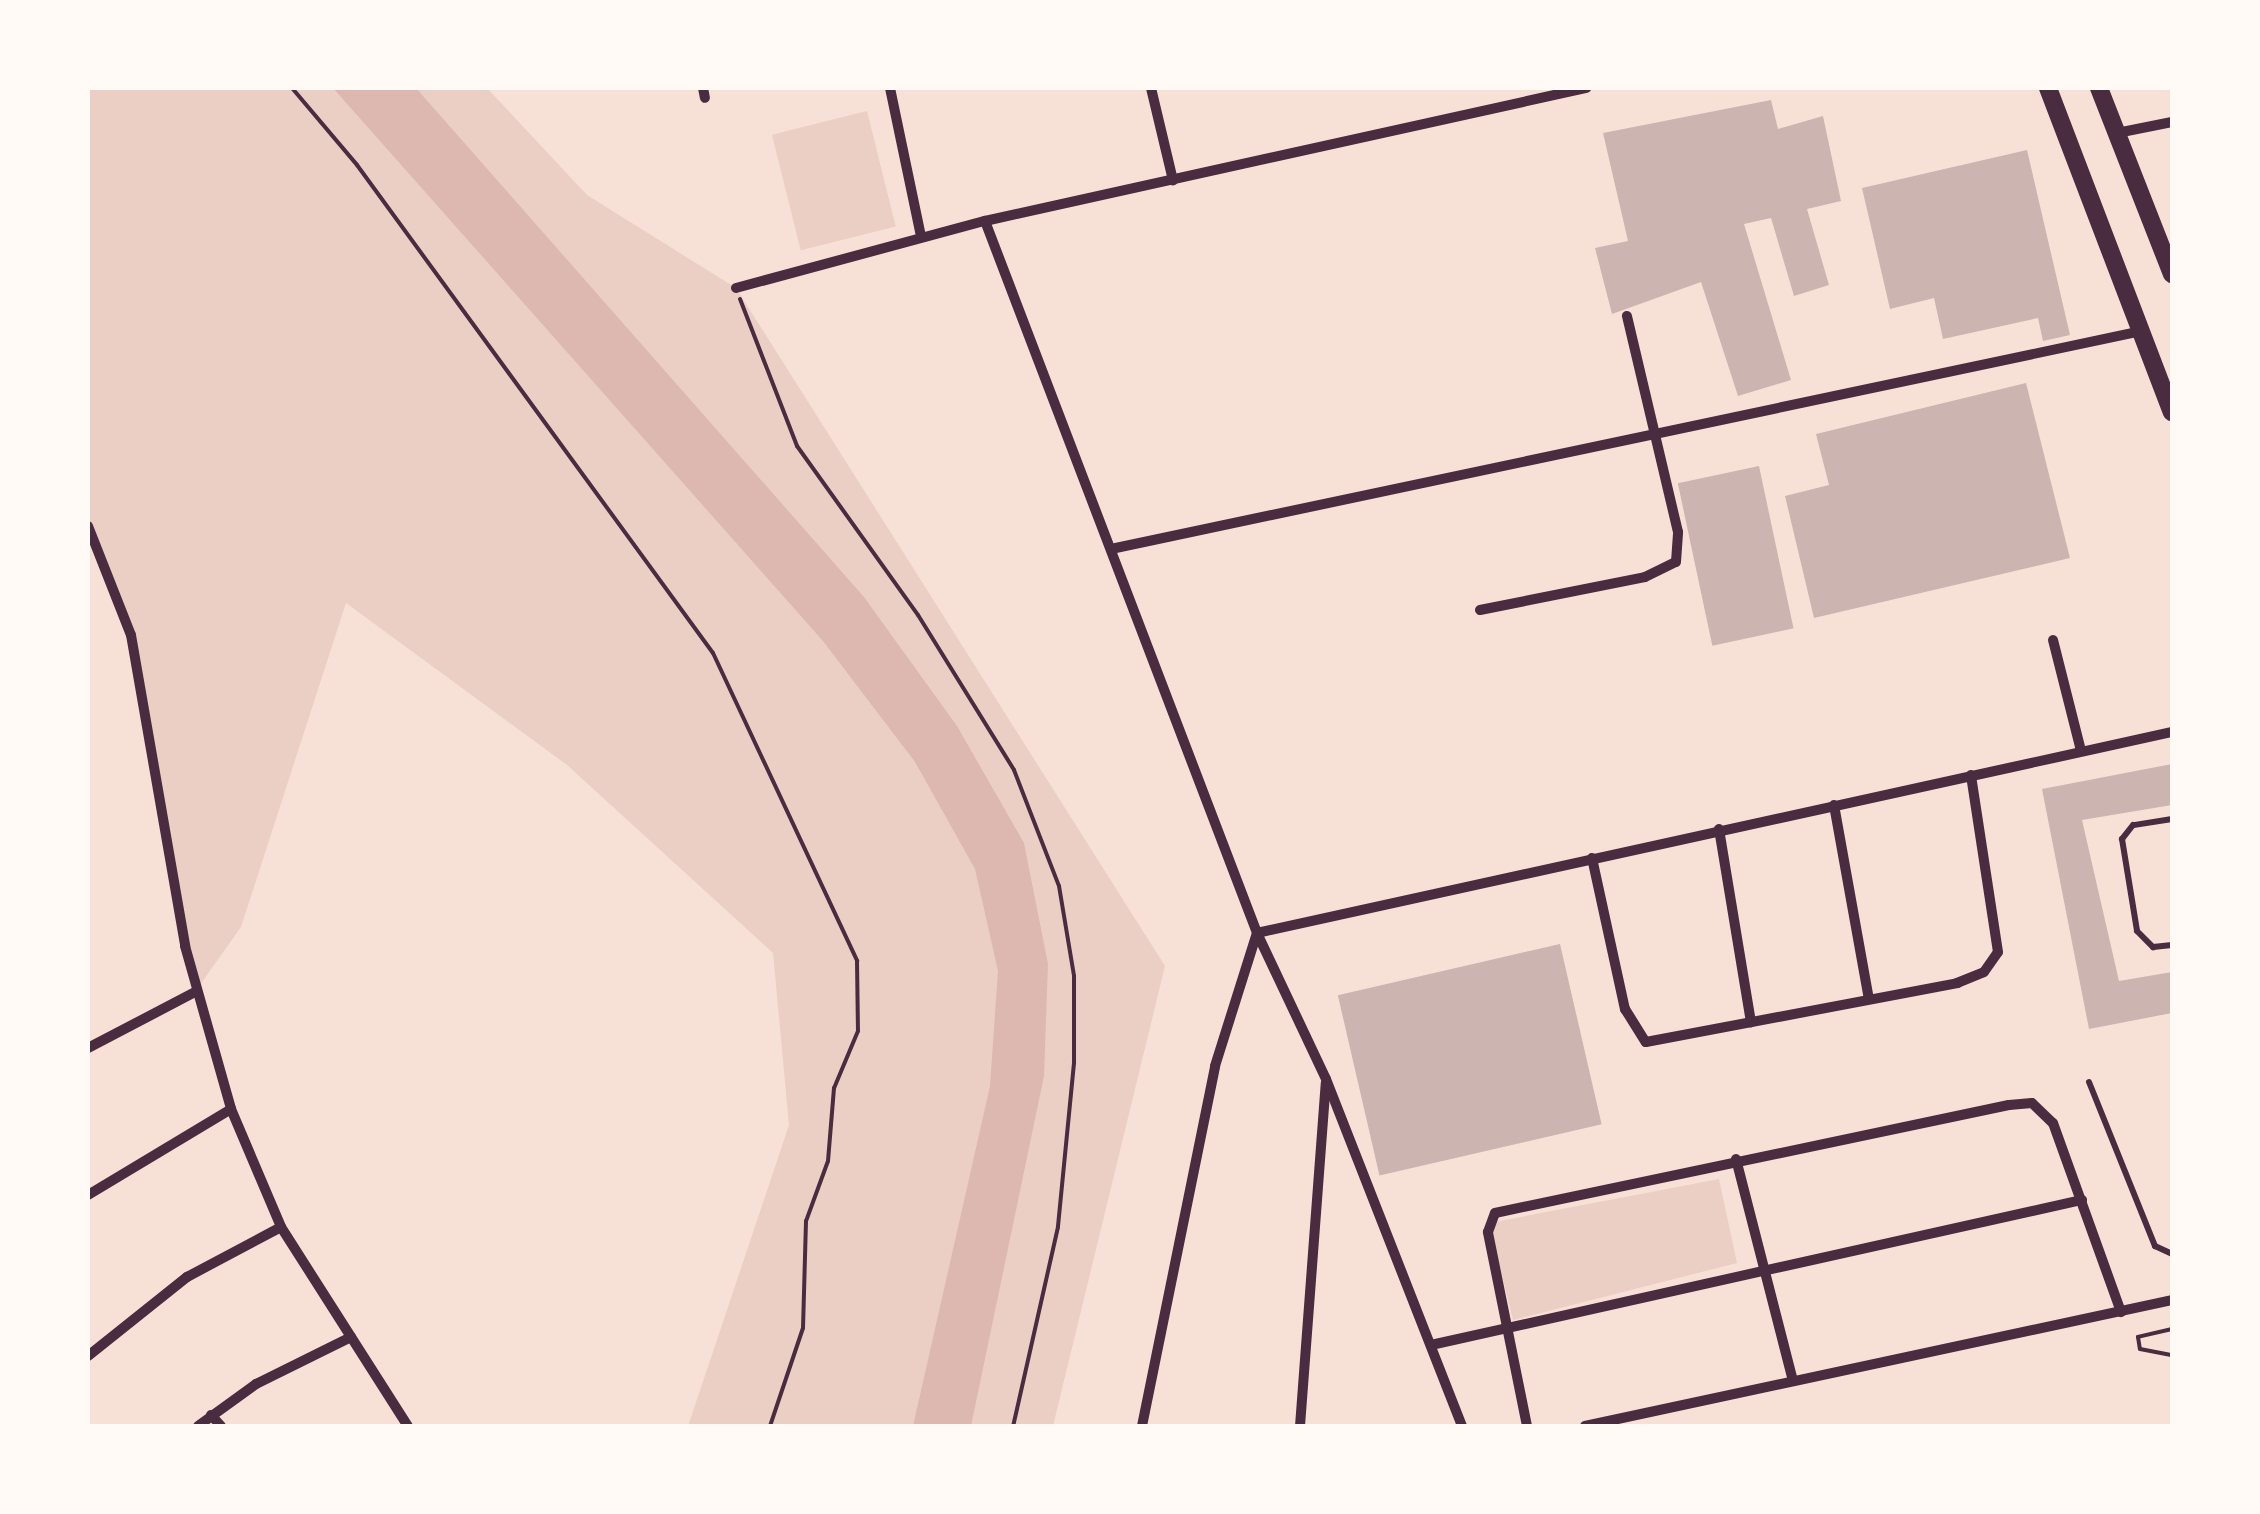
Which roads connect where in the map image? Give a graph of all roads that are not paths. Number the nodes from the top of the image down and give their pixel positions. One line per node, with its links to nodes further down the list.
1 (890, 88): 10 (street)
2 (1151, 88): 8 (street)
3 (1586, 88): 8 (street)
4 (2048, 88): 14 (main road)
5 (2099, 88): 7 (main road)
6 (2172, 122): 7 (street)
7 (2117, 133): 11 (main road)
8 (1172, 180): 9 (street)
9 (985, 220): 10 (street); 18 (street)
10 (921, 236): 12 (street)
11 (2172, 274)
12 (736, 288)
13 (1627, 316): 16 (street)
14 (2142, 331): 15 (main road); 16 (street)
15 (2172, 412)
16 (1658, 432): 18 (street); 19 (street)
17 (88, 526): 30 (street)
18 (1112, 549): 28 (street)
19 (1480, 610)
20 (2052, 640): 22 (street)
21 (2172, 732): 22 (street)
22 (2081, 751): 23 (street)
23 (1970, 776): 24 (street); 31 (street)
24 (1834, 805): 26 (street); 31 (street)
25 (2172, 819): 29 (lane)
26 (1719, 829): 27 (street); 32 (street)
27 (1592, 858): 28 (street); 32 (street)
28 (1257, 933): 34 (street); 54 (street)
29 (2172, 945)
30 (195, 992): 33 (street); 36 (street)
31 (1869, 1000): 32 (street)
32 (1751, 1022)
33 (88, 1048)
34 (1326, 1079): 47 (street); 55 (street)
35 (2089, 1082): 41 (lane)
36 (231, 1109): 38 (street); 40 (street)
37 (1736, 1159): 39 (street); 42 (street); 45 (street)
38 (88, 1195)
39 (2082, 1200): 42 (street); 44 (street)
40 (281, 1227): 46 (street); 48 (street)
41 (2172, 1254)
42 (1763, 1268): 45 (street); 49 (street)
43 (2172, 1300): 44 (street)
44 (2121, 1312): 49 (street)
45 (1508, 1327): 47 (street); 57 (street)
46 (351, 1337): 50 (street); 53 (street)
47 (1431, 1345): 56 (street)
48 (88, 1356)
49 (1793, 1380): 58 (street)
50 (211, 1415): 51 (street); 52 (street)
51 (198, 1426)
52 (221, 1426)
53 (408, 1426)
54 (1142, 1426)
55 (1300, 1426)
56 (1462, 1426)
57 (1528, 1426)
58 (1586, 1426)

